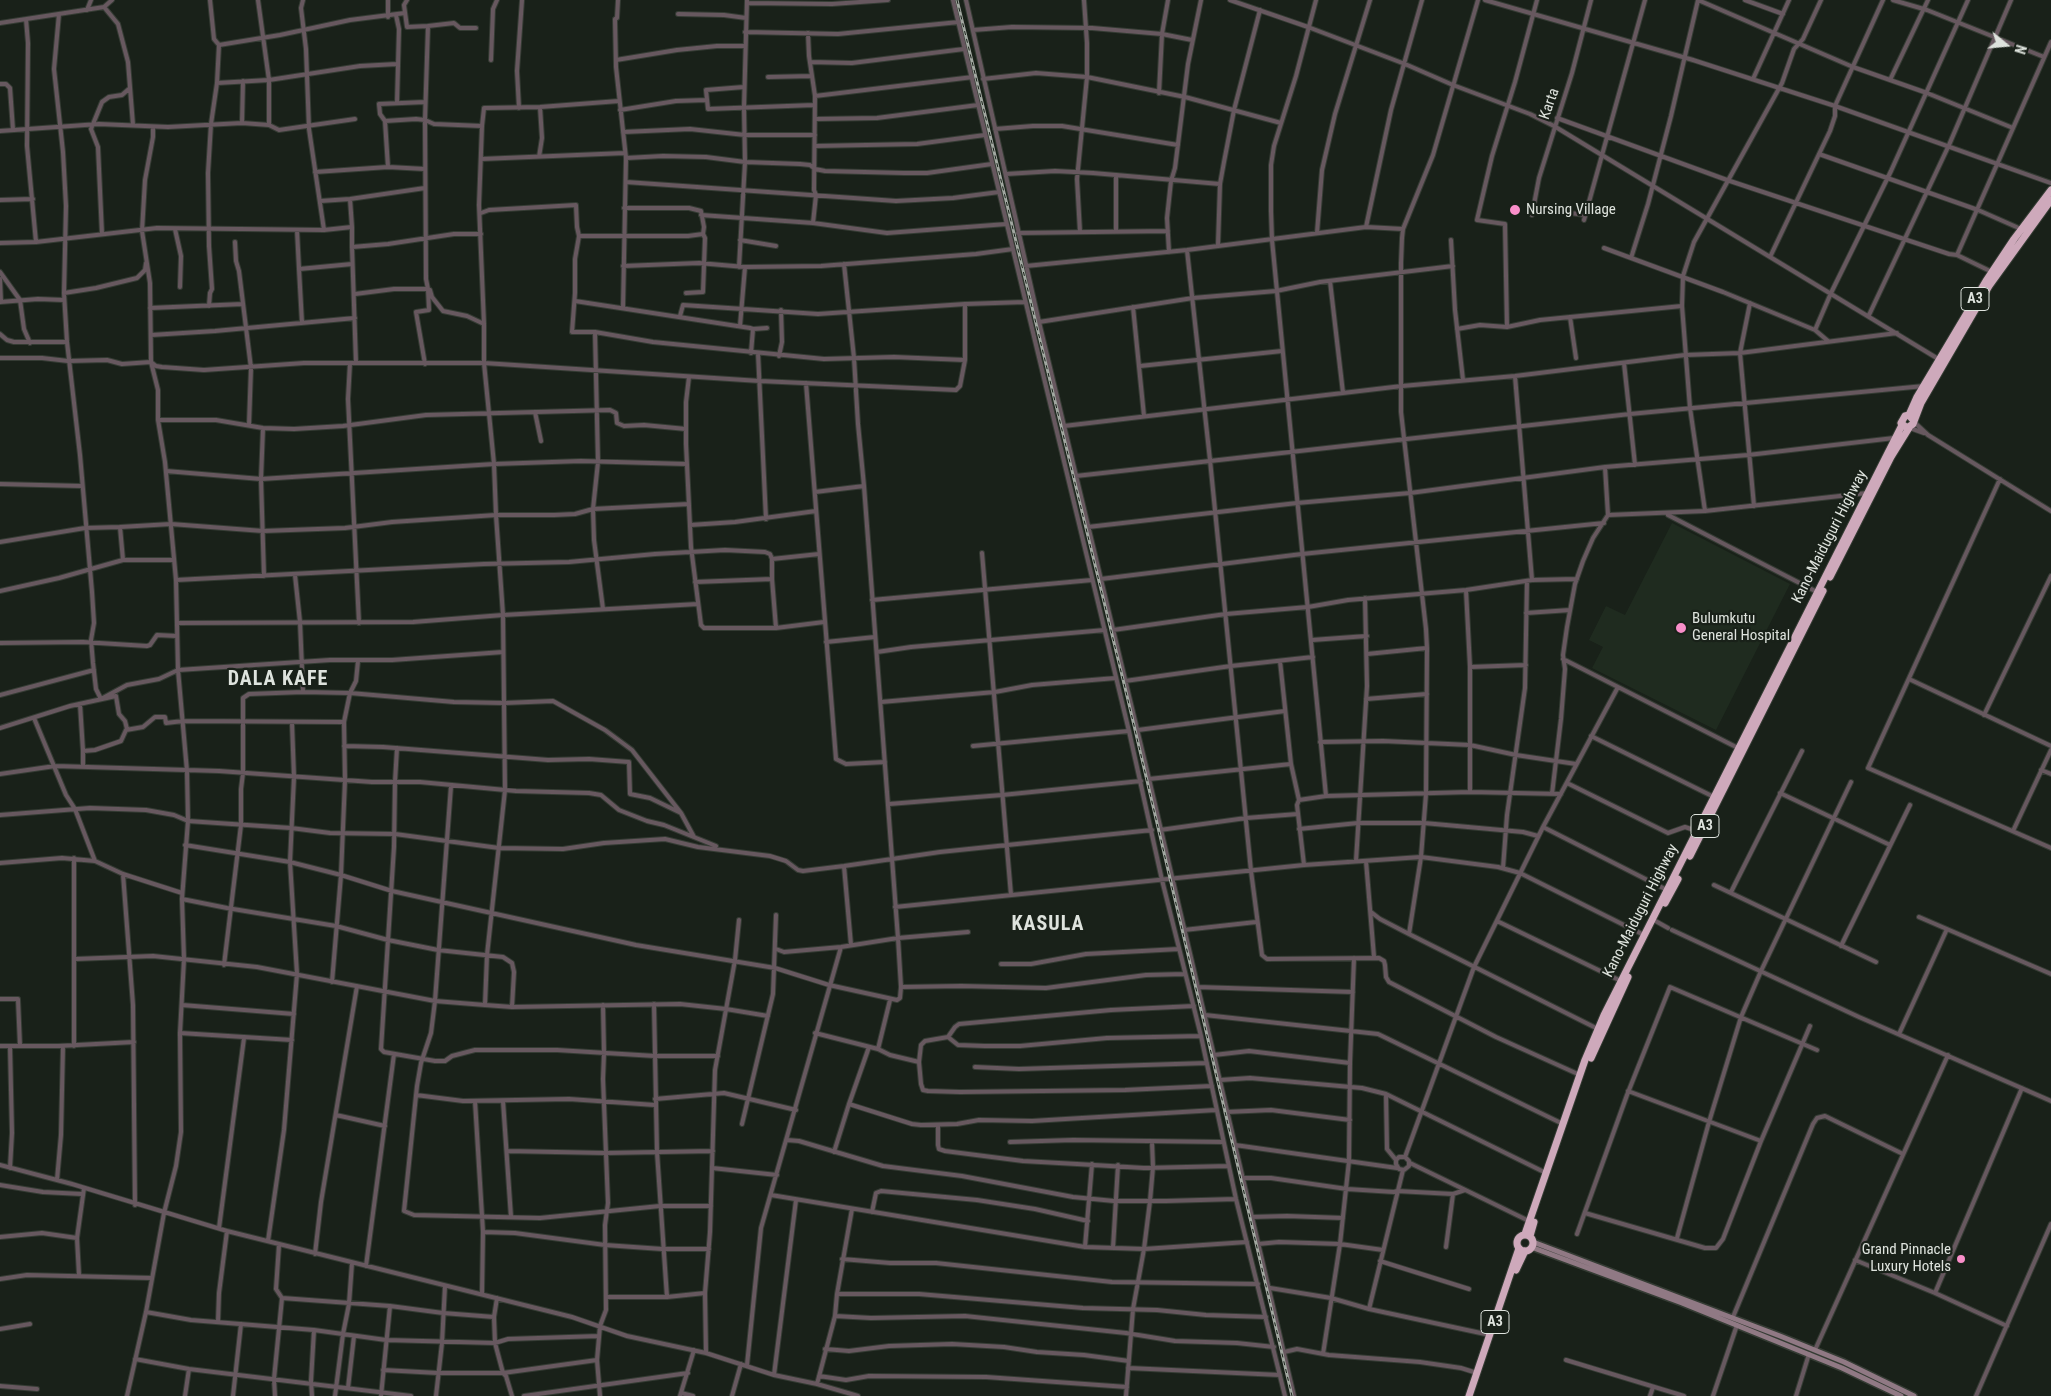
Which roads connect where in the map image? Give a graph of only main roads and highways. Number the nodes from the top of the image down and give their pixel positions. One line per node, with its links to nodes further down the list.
1 (2051, 190): 3 (highway, Kano-Maiduguri Highway / A3)
2 (2051, 200): 3 (highway, Kano-Maiduguri Highway / A3)
3 (1909, 423): 4 (highway, Kano-Maiduguri Highway / A3); 4 (highway, Kano-Maiduguri Highway / A3)
4 (1654, 920): 5 (highway, Kano-Maiduguri Highway / A3); 5 (highway, Kano-Maiduguri Highway / A3)
5 (1527, 1243): 6 (highway, Kano-Maiduguri Highway / A3); 6 (highway, Kano-Maiduguri Highway / A3)
6 (1484, 1358): 7 (highway, Kano-Maiduguri Highway / A3); 8 (highway, Kano-Maiduguri Highway / A3)
7 (1469, 1396)
8 (1473, 1396)

